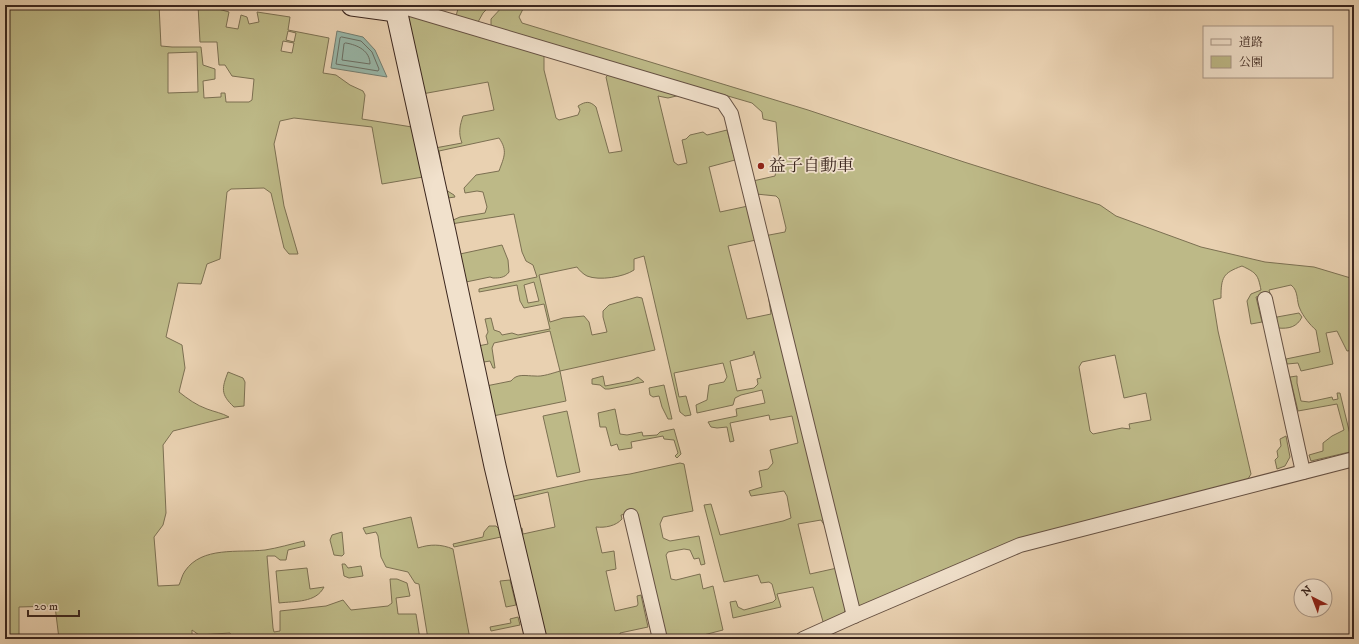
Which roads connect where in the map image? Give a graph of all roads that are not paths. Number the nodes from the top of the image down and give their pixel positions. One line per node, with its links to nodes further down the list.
1 (352, 5): 2 (street)
2 (396, 7): 7 (street); 8 (street)
3 (1265, 300): 5 (street)
4 (1354, 459): 5 (street)
5 (1303, 472): 7 (street)
6 (631, 516): 9 (street)
7 (854, 616): 10 (street)
8 (536, 639)
9 (660, 639)
10 (803, 639)

